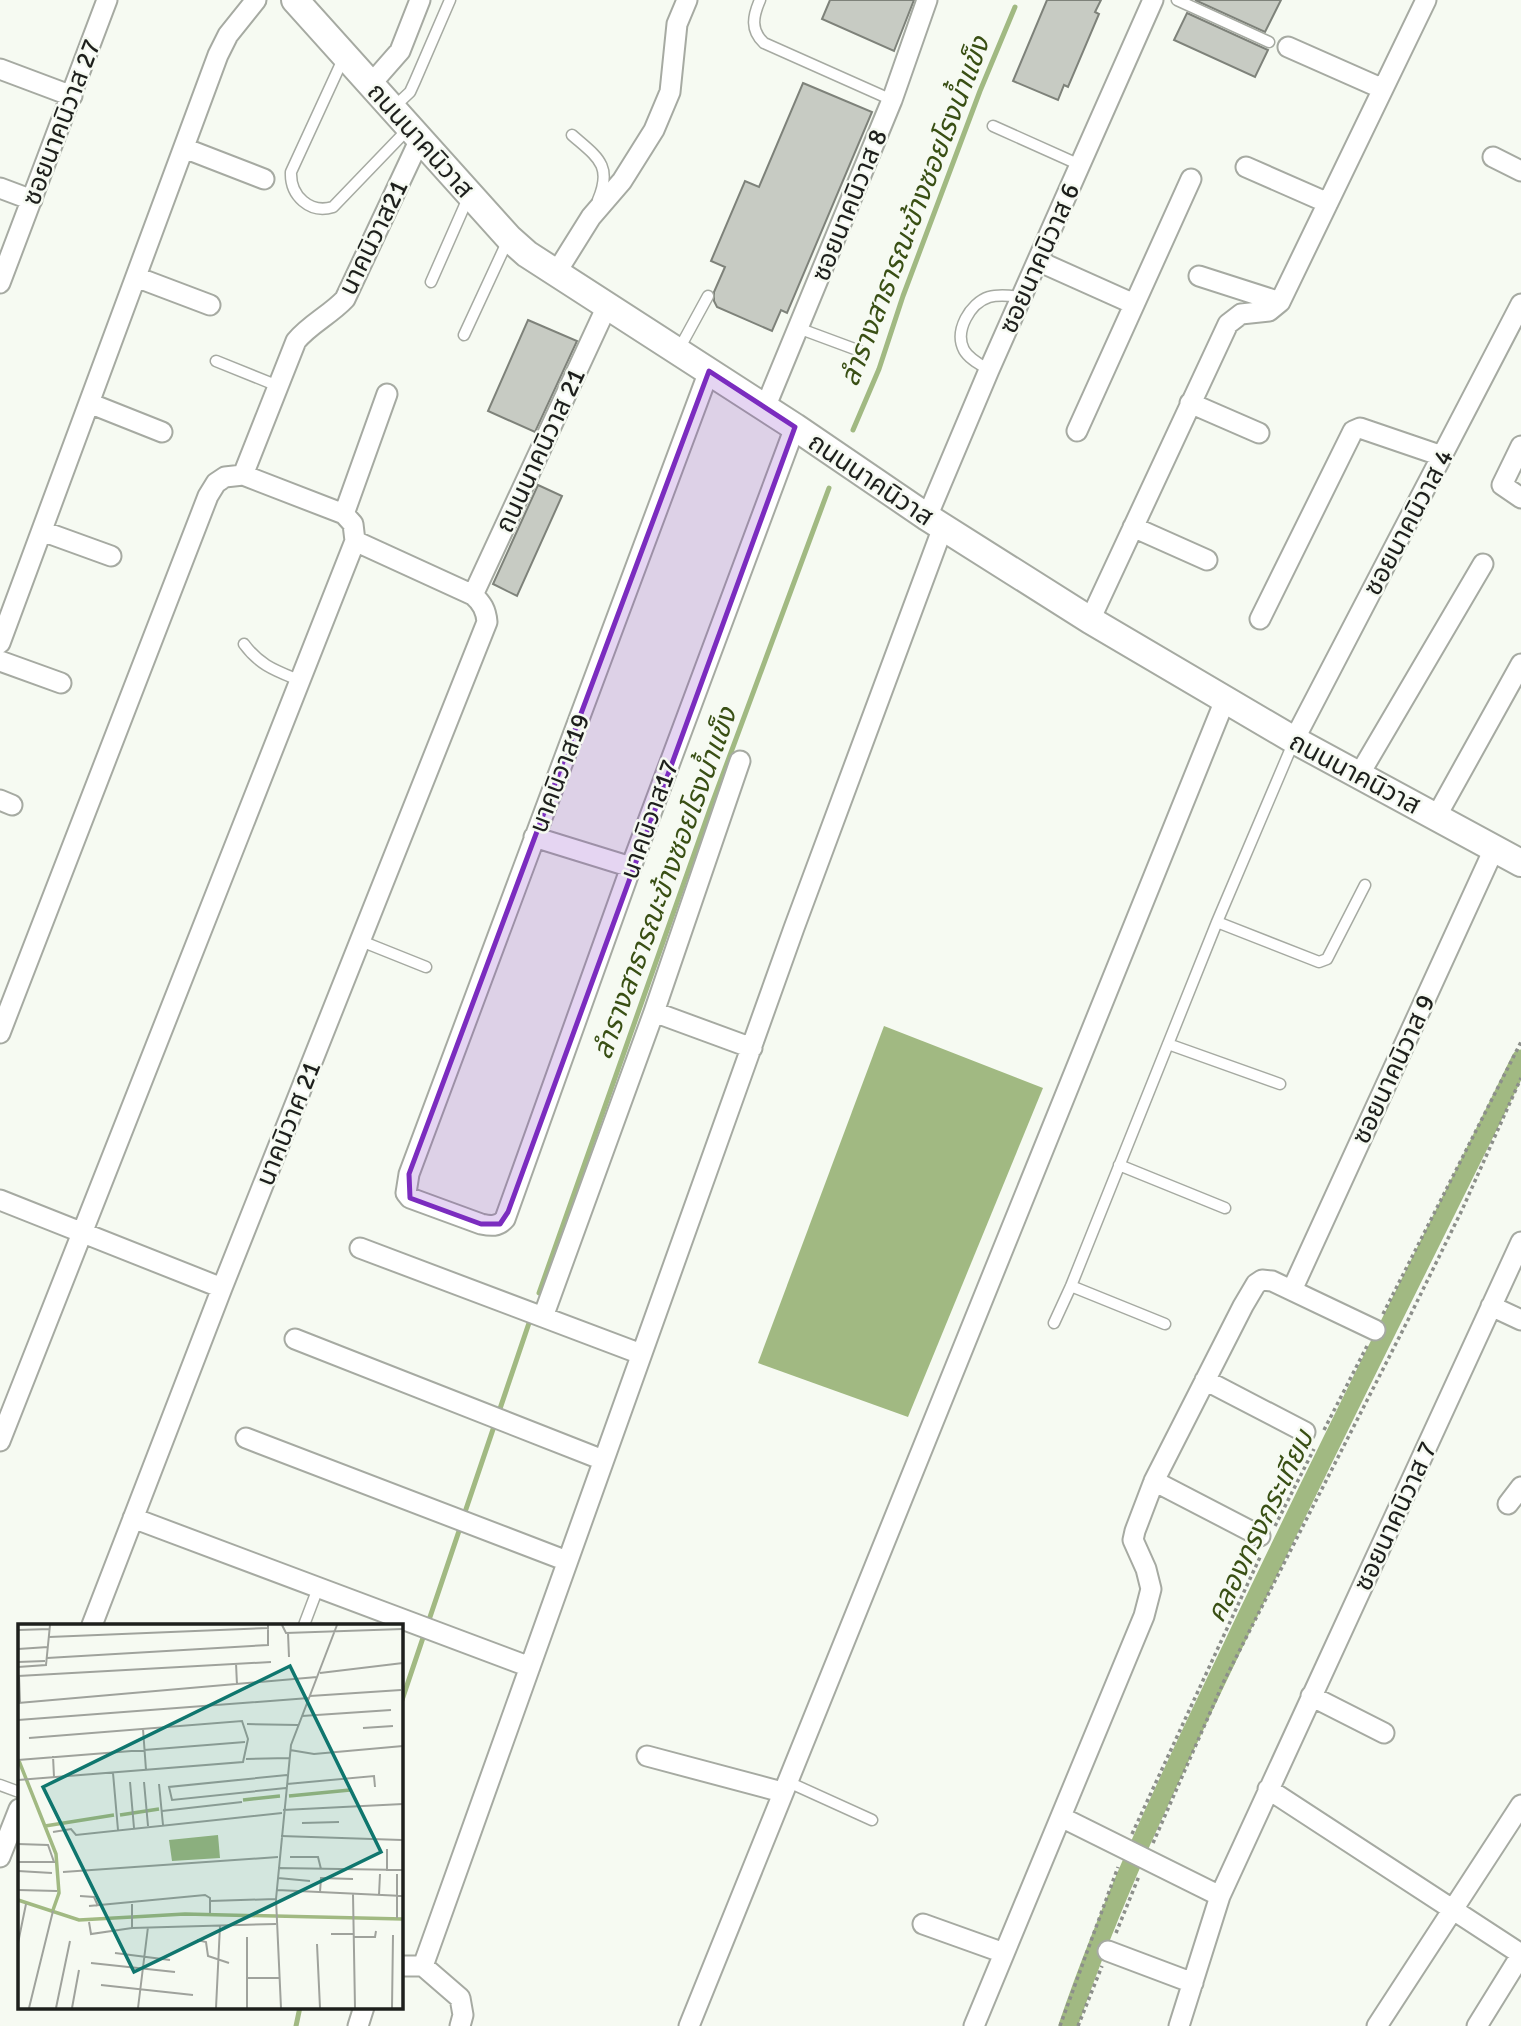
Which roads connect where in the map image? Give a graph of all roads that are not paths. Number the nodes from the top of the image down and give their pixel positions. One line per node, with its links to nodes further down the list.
1 (107, 0): 17 (street, ซอยนาคนิวาส 27)
2 (256, 0): 22 (street)
3 (295, 0): 13 (main road, ถนนนาคนิวาส)
4 (420, 0): 15 (street)
5 (450, 0): 19 (lane)
6 (687, 0): 33 (street)
7 (760, 0): 18 (lane)
8 (928, 0): 18 (street, ซอยนาคนิวาส 8)
9 (1153, 0): 24 (street, ซอยนาคนิวาส 6)
10 (1177, 0): 12 (lane)
11 (1426, 0): 16 (street)
12 (1279, 45): 16 (street)
13 (345, 55): 15 (main road, ถนนนาคนิวาส); 19 (lane)
14 (0, 69): 17 (street)
15 (370, 84): 19 (main road, ถนนนาคนิวาส)
16 (1383, 89): 32 (street)
17 (72, 96): 31 (street, ซอยนาคนิวาส 27)
18 (892, 100): 48 (street, ซอยนาคนิวาส 8)
19 (407, 125): 30 (main road, ถนนนาคนิวาส); 55 (street, นาคนิวาส21)
20 (993, 126): 24 (lane)
21 (572, 135): 33 (lane)
22 (184, 148): 27 (street); 37 (street)
23 (1493, 157): 26 (street)
24 (1080, 165): 35 (street, ซอยนาคนิวาส 6)
25 (1246, 167): 32 (street)
26 (1521, 171)
27 (264, 179)
28 (1191, 179): 44 (street)
29 (0, 188): 31 (street)
30 (469, 194): 34 (main road, ถนนนาคนิวาส); 39 (lane)
31 (32, 200): 40 (street, ซอยนาคนิวาส 27)
32 (1328, 203): 43 (street)
33 (591, 217): 36 (street)
34 (509, 238): 36 (main road, ถนนนาคนิวาส); 49 (lane)
35 (1038, 261): 42 (street, ซอยนาคนิวาส 6); 44 (street)
36 (556, 273): 47 (main road, ถนนนาคนิวาส)
37 (136, 276): 46 (street); 57 (street)
38 (1199, 276): 43 (street)
39 (431, 282)
40 (0, 283)
41 (708, 296): 51 (lane)
42 (1022, 297): 53 (street, ซอยนาคนิวาส 6); 53 (lane)
43 (1280, 302): 58 (street)
44 (1134, 304): 61 (street)
45 (1521, 304): 65 (street, ซอยนาคนิวาส 4)
46 (210, 305)
47 (607, 306): 51 (main road, ถนนนาคนิวาส); 76 (street, ถนนนาคนิวาส 21)
48 (798, 328): 50 (lane); 59 (street, ซอยนาคนิวาส 8)
49 (464, 335)
50 (860, 351)
51 (678, 352): 54 (main road, ถนนนาคนิวาส)
52 (216, 361): 55 (lane)
53 (989, 370): 69 (street, ซอยนาคนิวาส 6)
54 (709, 371): 59 (main road, ถนนนาคนิวาส); 90 (street, นาคนิวาส19)
55 (278, 386): 66 (street, นาคนิวาส21)
56 (387, 394): 68 (street)
57 (89, 403): 62 (street); 71 (street)
58 (1190, 403): 63 (street); 70 (street)
59 (765, 408): 60 (main road, ถนนนาคนิวาส)
60 (795, 427): 69 (main road, ถนนนาคนิวาส); 93 (street, นาคนิวาส17)
61 (1077, 431)
62 (162, 432)
63 (1259, 433)
64 (1521, 446): 67 (street)
65 (1442, 456): 77 (street); 86 (street, ซอยนาคนิวาส 4)
66 (243, 475): 68 (street); 99 (street)
67 (1521, 498)
68 (344, 514): 72 (street)
69 (935, 522): 78 (main road, ถนนนาคนิวาส); 101 (street, ซอยนาคนิวาส 6)
70 (1133, 527): 74 (street); 78 (street)
71 (42, 531): 73 (street); 79 (street)
72 (355, 541): 76 (street); 83 (street)
73 (111, 556)
74 (1207, 561)
75 (1483, 564): 88 (street)
76 (473, 595): 96 (street, นาคนิวาศ 21)
77 (1260, 619)
78 (1090, 620): 85 (main road, ถนนนาคนิวาส)
79 (0, 643)
80 (244, 645): 83 (lane)
81 (0, 661): 84 (street)
82 (1521, 664): 89 (street)
83 (300, 681): 107 (street)
84 (61, 683)
85 (1225, 700): 86 (main road, ถนนนาคนิวาส); 140 (street)
86 (1294, 740): 88 (main road, ถนนนาคนิวาส); 95 (lane)
87 (740, 761): 98 (street)
88 (1359, 775): 89 (main road, ถนนนาคนิวาส)
89 (1436, 817): 91 (main road, ถนนนาคนิวาส)
90 (534, 838): 93 (street); 106 (street, นาคนิวาส19)
91 (1494, 849): 92 (main road, ถนนนาคนิวาส); 112 (street, ซอยนาคนิวาส 9)
92 (1521, 863)
93 (631, 867): 106 (street, นาคนิวาส17)
94 (1366, 885): 95 (lane)
95 (1217, 922): 100 (lane)
96 (361, 941): 97 (lane); 111 (street, นาคนิวาศ 21)
97 (426, 967)
98 (654, 1012): 101 (street); 114 (street)
99 (0, 1033)
100 (1168, 1044): 102 (lane); 103 (lane)
101 (752, 1048): 120 (street, ซอยนาคนิวาส 6)
102 (1280, 1084)
103 (1119, 1165): 105 (lane); 110 (lane)
104 (0, 1200): 107 (street)
105 (1225, 1208)
106 (508, 1212)
107 (83, 1234): 111 (street); 124 (street)
108 (1521, 1242): 113 (street, ซอยนาคนิวาส 7)
109 (360, 1248): 114 (street)
110 (1071, 1286): 116 (lane); 117 (lane)
111 (222, 1288): 129 (street, นาคนิวาศ 21)
112 (1292, 1290): 118 (street); 121 (street)
113 (1492, 1306): 115 (street); 136 (street, ซอยนาคนิวาส 7)
114 (543, 1317): 120 (street)
115 (1521, 1320)
116 (1054, 1323)
117 (1165, 1324)
118 (1375, 1330)
119 (295, 1339): 125 (street)
120 (641, 1354): 125 (street, ซอยนาคนิวาส 6)
121 (1205, 1380): 122 (street); 126 (street)
122 (1314, 1437)
123 (246, 1438): 131 (street)
124 (0, 1441)
125 (603, 1460): 131 (street, ซอยนาคนิวาส 6)
126 (1154, 1481): 130 (street); 145 (street)
127 (1521, 1487): 128 (street)
128 (1508, 1504)
129 (133, 1518): 132 (street); 133 (street, นาคนิวาศ 21)
130 (1265, 1539)
131 (567, 1561): 135 (street, ซอยนาคนิวาส 6)
132 (318, 1588): 134 (lane); 135 (street)
133 (92, 1624)
134 (304, 1624)
135 (530, 1667): 155 (street, ซอยนาคนิวาส 6)
136 (1311, 1696): 137 (street); 141 (street, ซอยนาคนิวาส 7)
137 (1384, 1732)
138 (647, 1756): 140 (street)
139 (0, 1785): 142 (lane)
140 (784, 1786): 146 (lane); 160 (street)
141 (1268, 1789): 148 (street, ซอยนาคนิวาส 7); 149 (street)
142 (18, 1793)
143 (1521, 1805): 149 (street)
144 (18, 1812): 147 (street)
145 (1061, 1817): 148 (street); 152 (street)
146 (872, 1820)
147 (0, 1857)
148 (1220, 1896): 156 (street, ซอยนาคนิวาส 7)
149 (1453, 1911): 153 (street); 163 (street)
150 (923, 1924): 152 (street)
151 (1108, 1951): 156 (street)
152 (1004, 1952): 161 (street)
153 (1521, 1954): 164 (street)
154 (402, 1966): 155 (street)
155 (423, 1966): 159 (street)
156 (1193, 1983): 162 (street, ซอยนาคนิวาส 7)
157 (364, 2008): 158 (street)
158 (358, 2026)
159 (460, 2026)
160 (689, 2026)
161 (974, 2026)
162 (1179, 2026)
163 (1377, 2026)
164 (1477, 2026)

